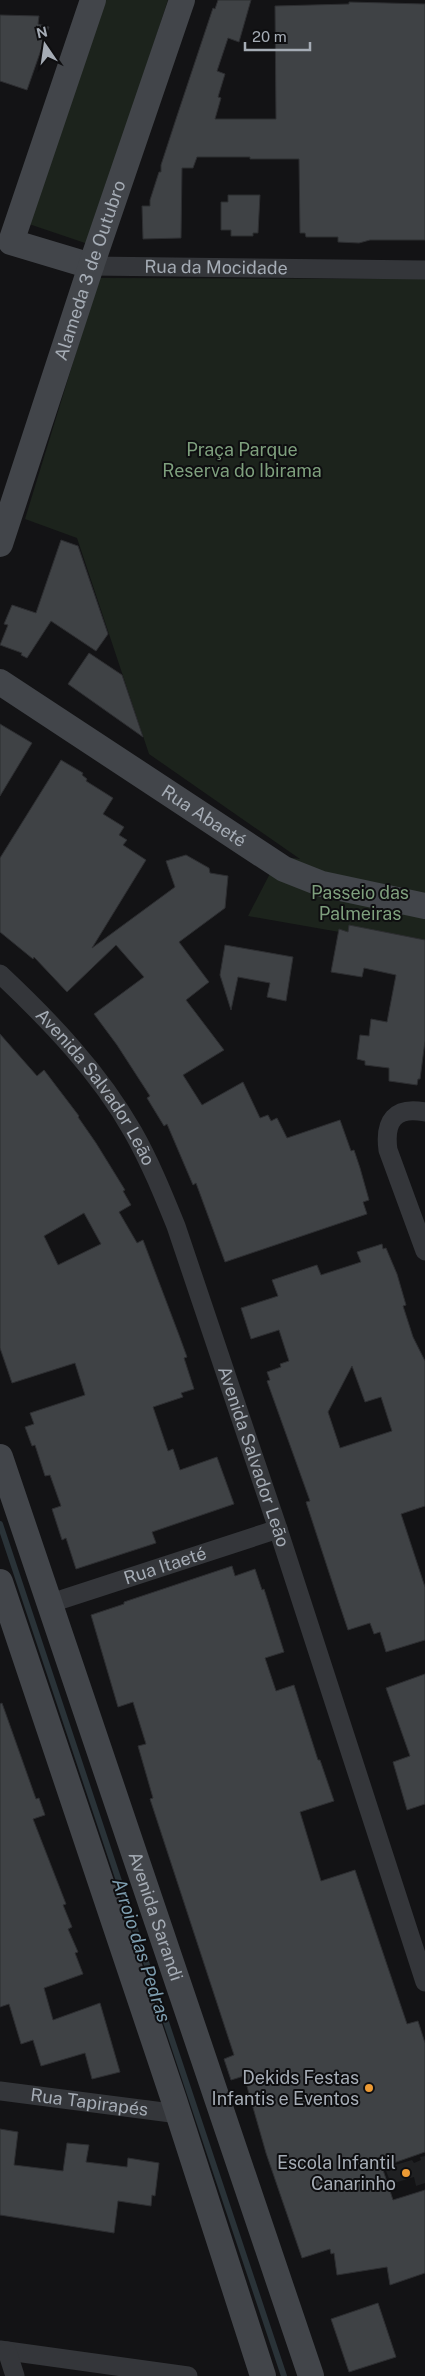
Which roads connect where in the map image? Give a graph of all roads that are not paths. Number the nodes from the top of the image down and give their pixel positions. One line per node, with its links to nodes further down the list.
1 (93, 0): 3 (street, Rua da Mocidade)
2 (182, 0): 3 (street, Alameda 3 de Outubro)
3 (91, 266): 4 (street, Rua da Mocidade); 5 (street, Alameda 3 de Outubro)
4 (425, 270)
5 (0, 544)
6 (0, 682): 7 (street, Rua Abaeté)
7 (425, 906)
8 (0, 974): 12 (street, Avenida Salvador Leão)
9 (425, 1112): 10 (street)
10 (425, 1250)
11 (0, 1457): 14 (street, Avenida Sarandi)
12 (278, 1529): 14 (street, Rua Itaeté); 15 (street, Avenida Salvador Leão)
13 (0, 1582): 17 (street)
14 (51, 1603): 22 (street, Avenida Sarandi)
15 (425, 1982)
16 (0, 2091): 17 (street, Rua Tapirapés)
17 (179, 2114): 21 (street)
18 (4, 2351): 19 (street); 20 (street)
19 (15, 2376)
20 (188, 2376)
21 (263, 2376)
22 (311, 2376)

